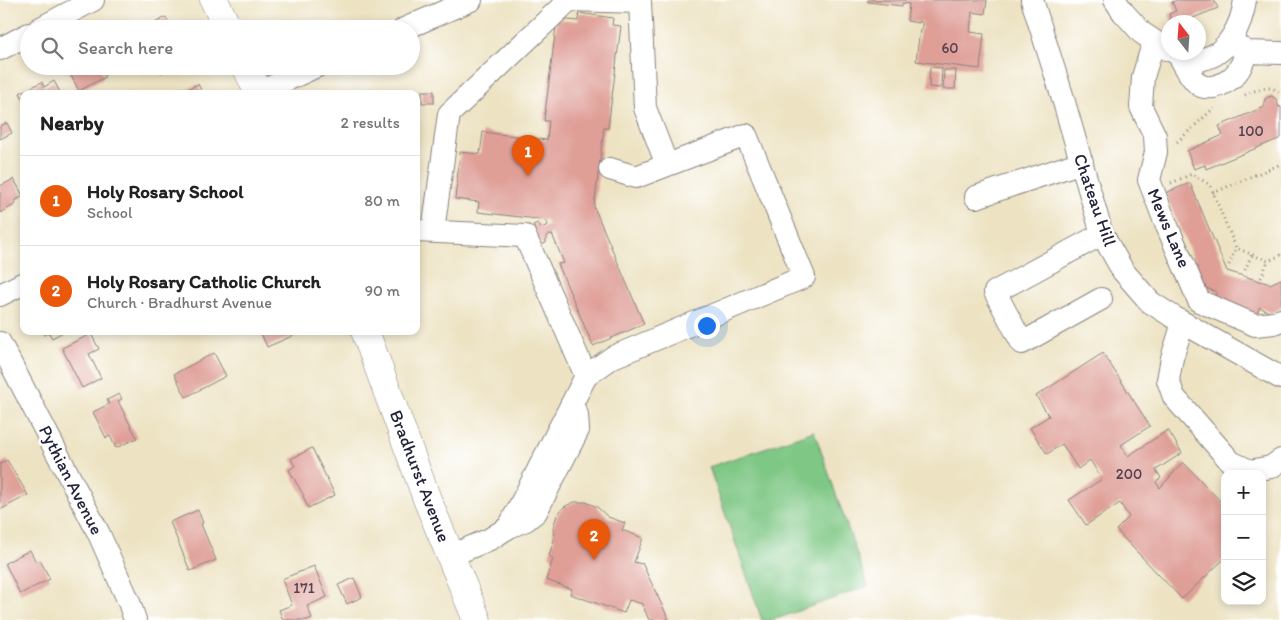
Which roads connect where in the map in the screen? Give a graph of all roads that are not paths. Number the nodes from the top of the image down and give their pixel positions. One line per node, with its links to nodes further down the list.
1 (93, 0): 7 (street)
2 (214, 0): 8 (main road)
3 (471, 0): 9 (street)
4 (1032, 0): 22 (street, Chateau Hill)
5 (1115, 0): 11 (street)
6 (1245, 0): 12 (street)
7 (56, 20)
8 (224, 20)
9 (420, 22)
10 (20, 39): 13 (street)
11 (1161, 45)
12 (1238, 46): 14 (street); 16 (street); 17 (street)
13 (0, 49)
14 (1281, 53)
15 (1161, 57): 31 (street, Mews Lane)
16 (1206, 59)
17 (1178, 60)
18 (250, 75): 20 (main road)
19 (298, 75): 21 (street)
20 (258, 90)
21 (265, 90)
22 (1082, 162): 25 (street); 27 (street, Chateau Hill)
23 (667, 165): 24 (street); 26 (street); 35 (street)
24 (610, 169)
25 (976, 197)
26 (425, 231): 35 (street)
27 (1102, 234): 30 (street); 32 (street, Chateau Hill)
28 (20, 285): 29 (street)
29 (0, 295)
30 (1101, 300)
31 (1281, 320)
32 (1183, 323): 36 (street, Chateau Hill); 37 (street)
33 (367, 335): 38 (main road, Bradhurst Avenue)
34 (0, 343): 39 (street, Pythian Avenue)
35 (586, 376): 38 (street)
36 (1281, 378)
37 (1281, 460)
38 (450, 556): 40 (main road, Bradhurst Avenue)
39 (136, 620)
40 (477, 620)

